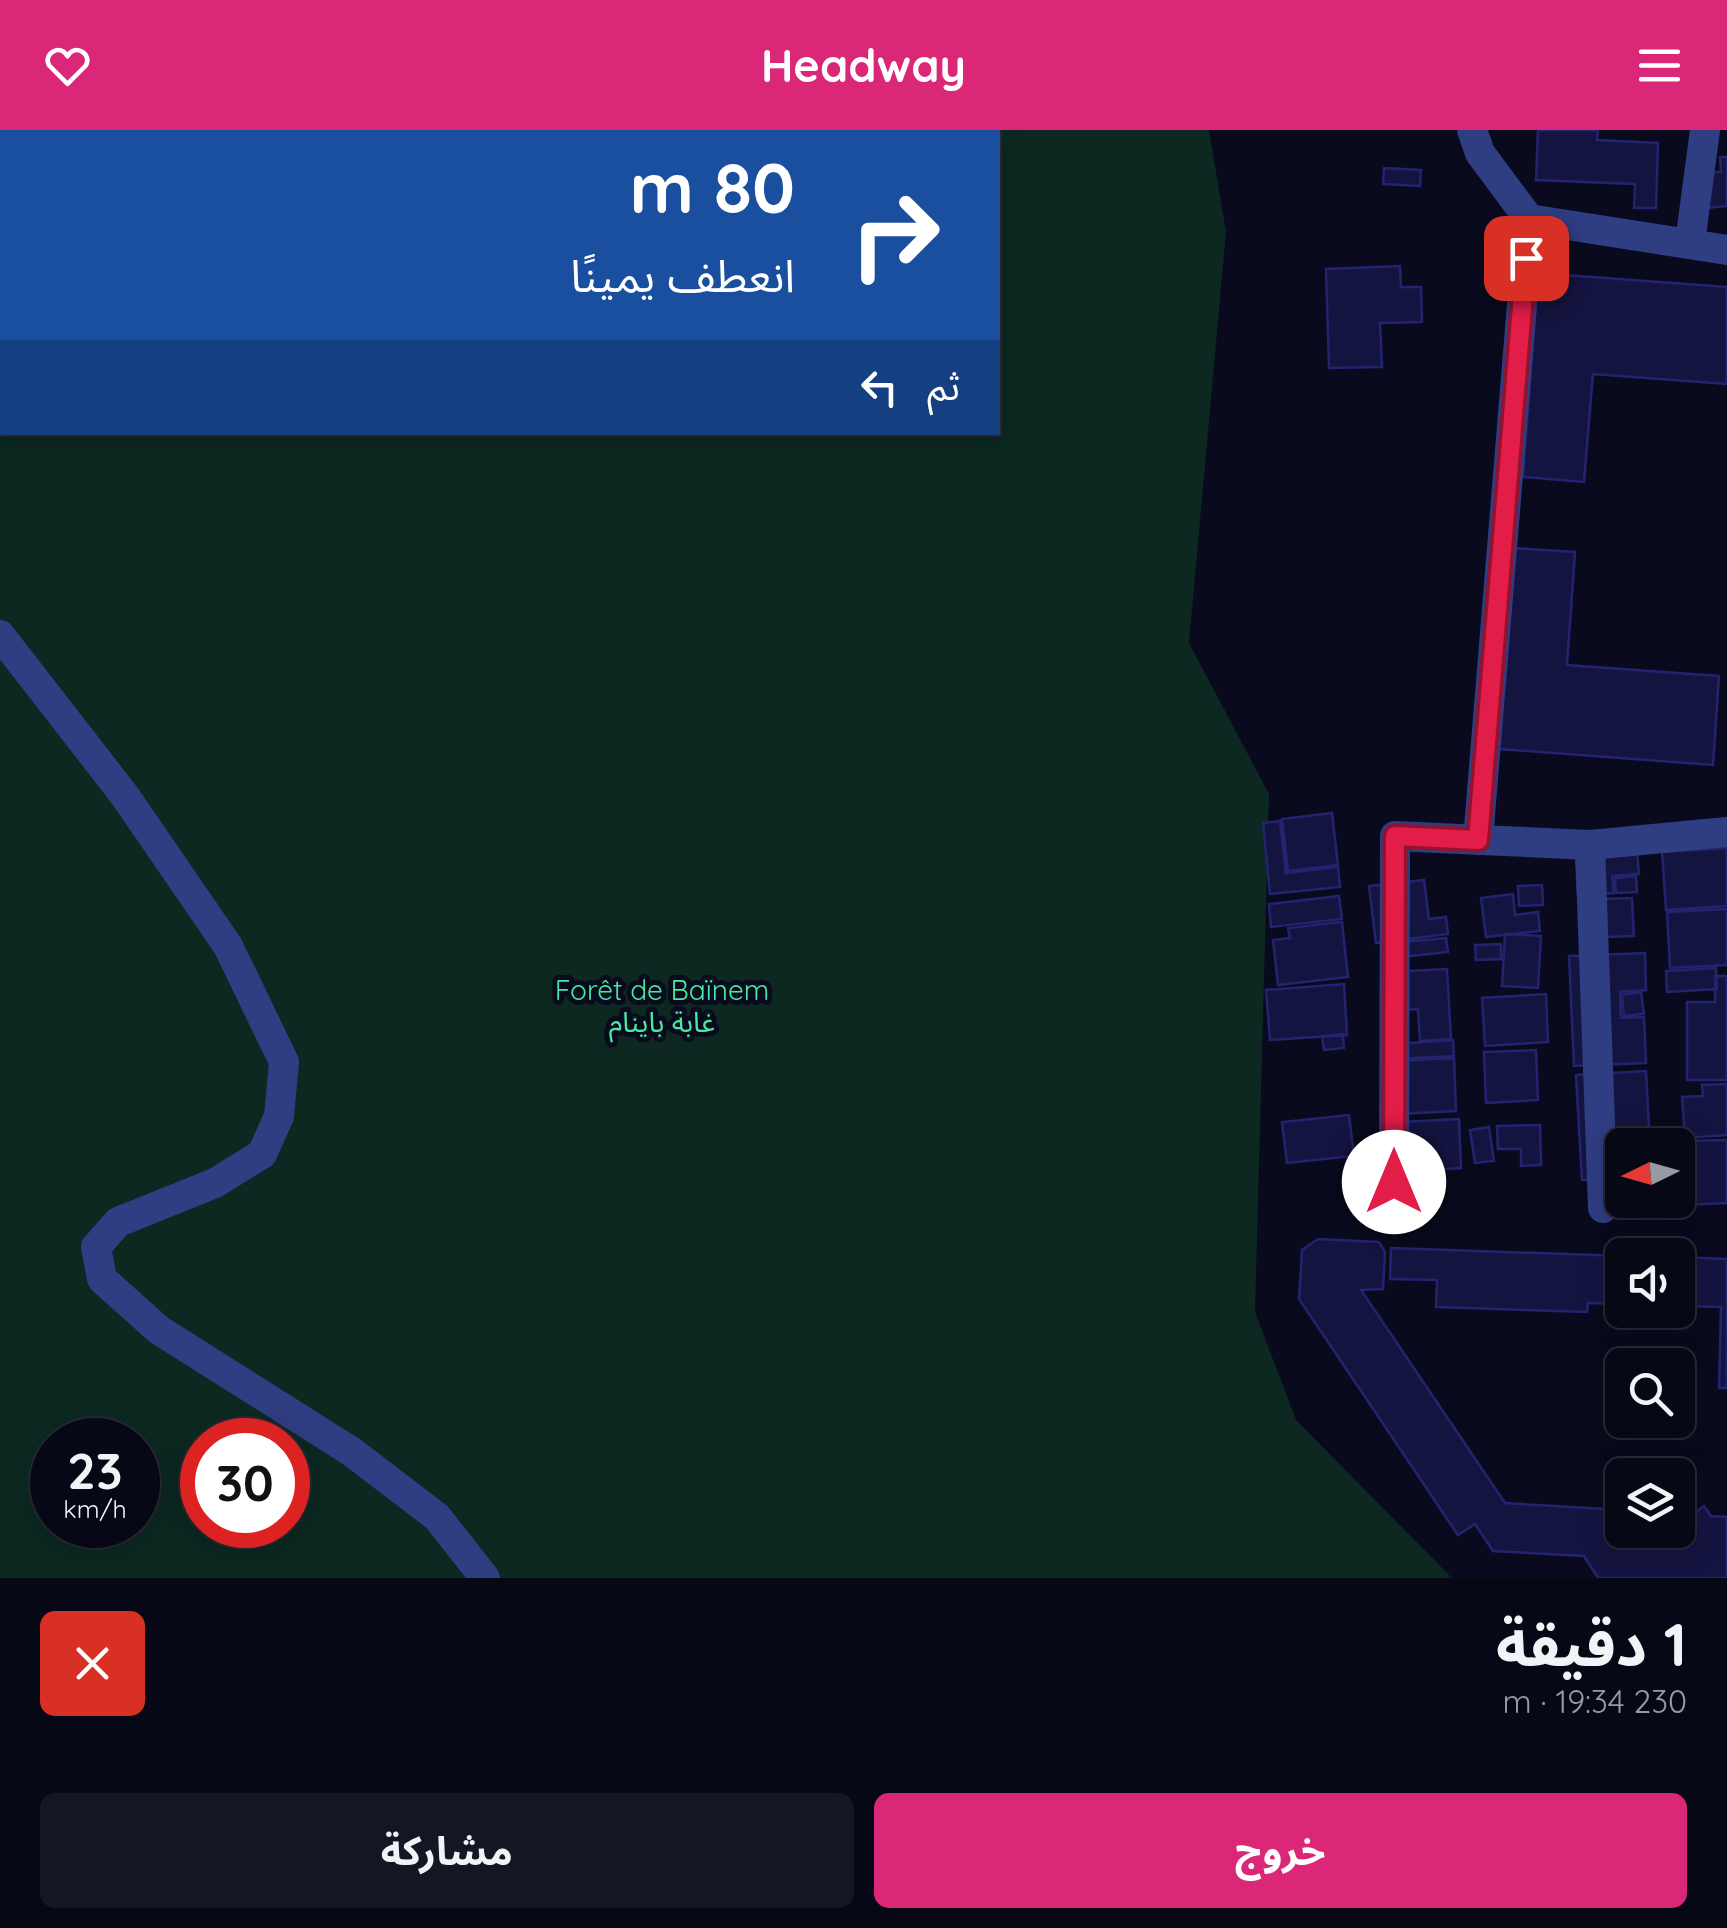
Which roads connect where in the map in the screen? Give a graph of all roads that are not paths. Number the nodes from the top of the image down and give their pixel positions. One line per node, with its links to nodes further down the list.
1 (1472, 130): 3 (street)
2 (1705, 130): 4 (street)
3 (1529, 220): 4 (street); 8 (street)
4 (1690, 243): 5 (street)
5 (1727, 250)
6 (0, 635): 12 (street)
7 (1727, 832): 9 (street)
8 (1478, 840): 9 (street); 10 (street)
9 (1590, 844): 11 (street)
10 (1394, 1182)
11 (1603, 1208)
12 (485, 1578)

